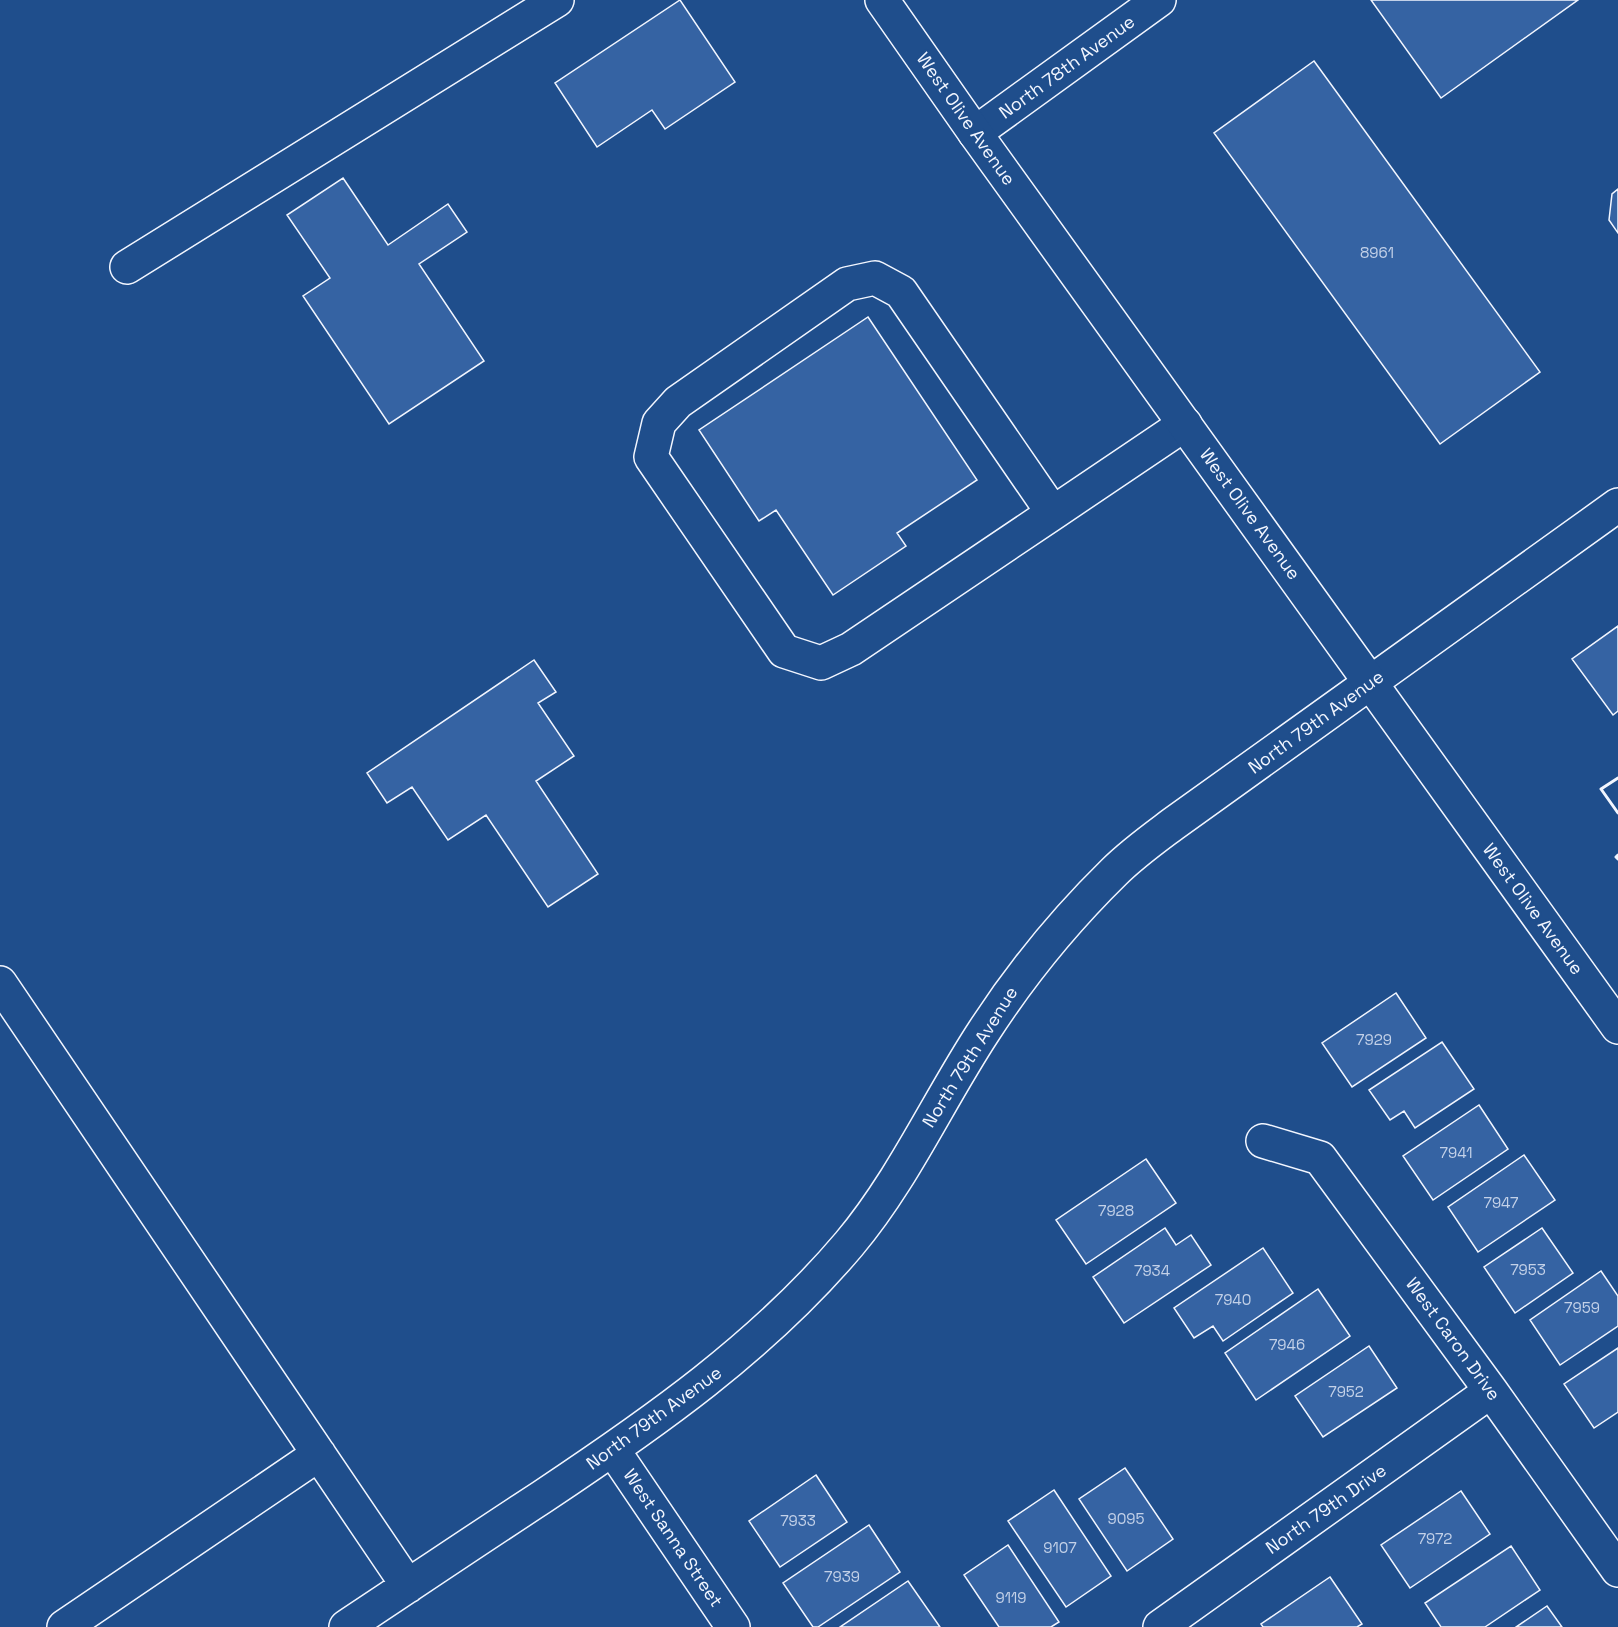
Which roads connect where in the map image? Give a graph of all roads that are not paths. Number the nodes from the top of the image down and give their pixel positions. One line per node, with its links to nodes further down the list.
1 (557, 0): 5 (street)
2 (882, 0): 4 (street, West Olive Avenue)
3 (1159, 0): 4 (street, North 78th Avenue)
4 (975, 133): 6 (street, West Olive Avenue)
5 (127, 267)
6 (1185, 424): 8 (street); 9 (street, West Olive Avenue)
7 (1618, 505): 9 (street, North 79th Avenue)
8 (1053, 513): 8 (street)
9 (1371, 682): 11 (street, West Olive Avenue); 14 (street, North 79th Avenue)
10 (0, 983): 15 (street)
11 (1618, 1027)
12 (1263, 1141): 13 (street, West Caron Drive)
13 (1491, 1391): 16 (street, West Caron Drive); 21 (street, North 79th Drive)
14 (613, 1450): 17 (street, North 79th Avenue); 20 (street, West Sanna Street)
15 (319, 1454): 17 (street); 18 (street)
16 (1618, 1570)
17 (408, 1586): 19 (street, North 79th Avenue)
18 (64, 1627)
19 (346, 1627)
20 (733, 1627)
21 (1160, 1627)

